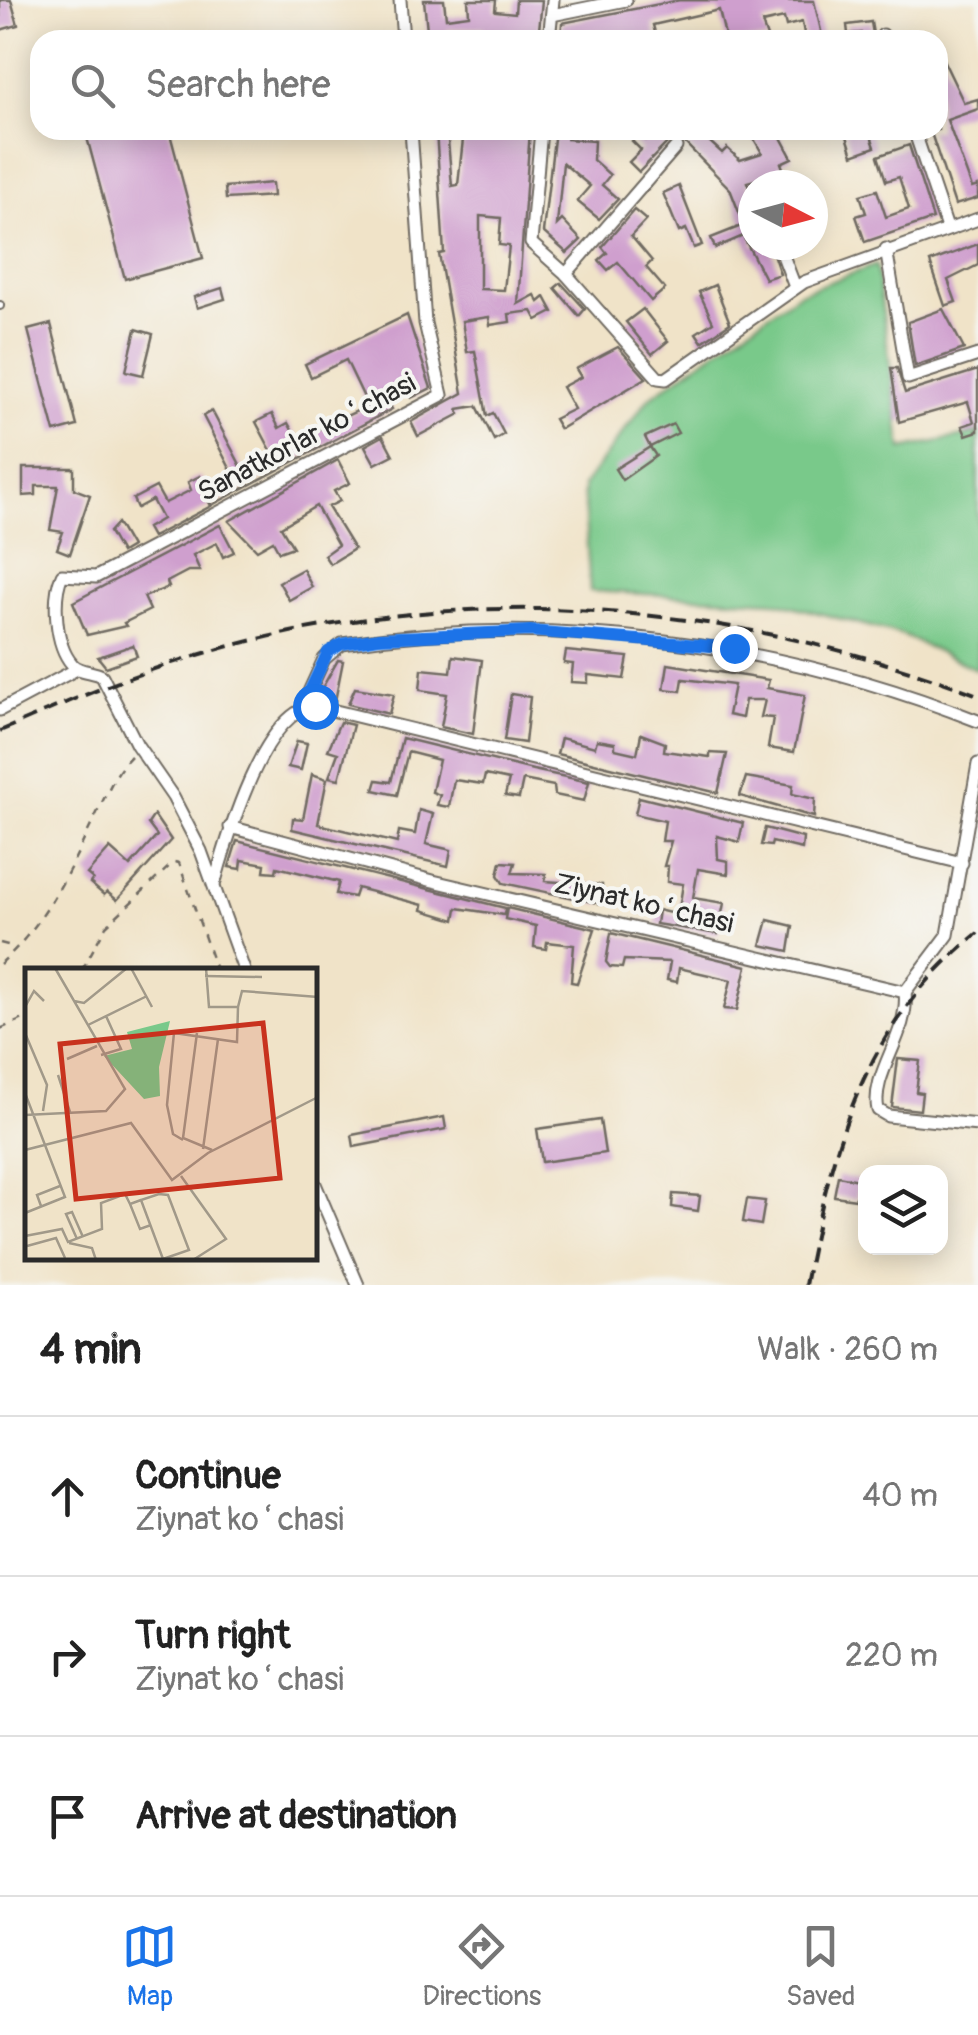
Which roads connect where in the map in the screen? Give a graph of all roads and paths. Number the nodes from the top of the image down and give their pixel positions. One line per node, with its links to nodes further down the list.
1 (400, 0): 5 (street)
2 (553, 0): 4 (street)
3 (626, 0): 4 (street)
4 (552, 15): 6 (street)
5 (403, 30)
6 (551, 30)
7 (412, 140): 18 (street, Sanatkorlar koʻchasi)
8 (540, 140): 15 (street)
9 (917, 140): 12 (street)
10 (676, 147): 15 (street)
11 (978, 219): 12 (street)
12 (947, 228): 13 (street)
13 (886, 249): 16 (street); 17 (street)
14 (784, 260): 16 (street)
15 (566, 274): 16 (street)
16 (795, 288)
17 (978, 356)
18 (77, 668): 20 (street); 22 (street)
19 (302, 707): 21 (street); 24 (street); 25 (street)
20 (0, 710)
21 (978, 721)
22 (140, 749): 26 (street); 28 (path)
23 (978, 764): 25 (street)
24 (230, 828): 26 (street); 33 (street, Ziynat koʻchasi)
25 (962, 863): 33 (street)
26 (214, 885): 32 (street)
27 (0, 943): 28 (path)
28 (17, 948): 29 (path)
29 (0, 964)
30 (83, 968): 31 (path)
31 (215, 968)
32 (243, 968)
33 (906, 992): 36 (street)
34 (25, 1017): 35 (path)
35 (0, 1028)
36 (978, 1125)
37 (318, 1191): 38 (street)
38 (358, 1285)

